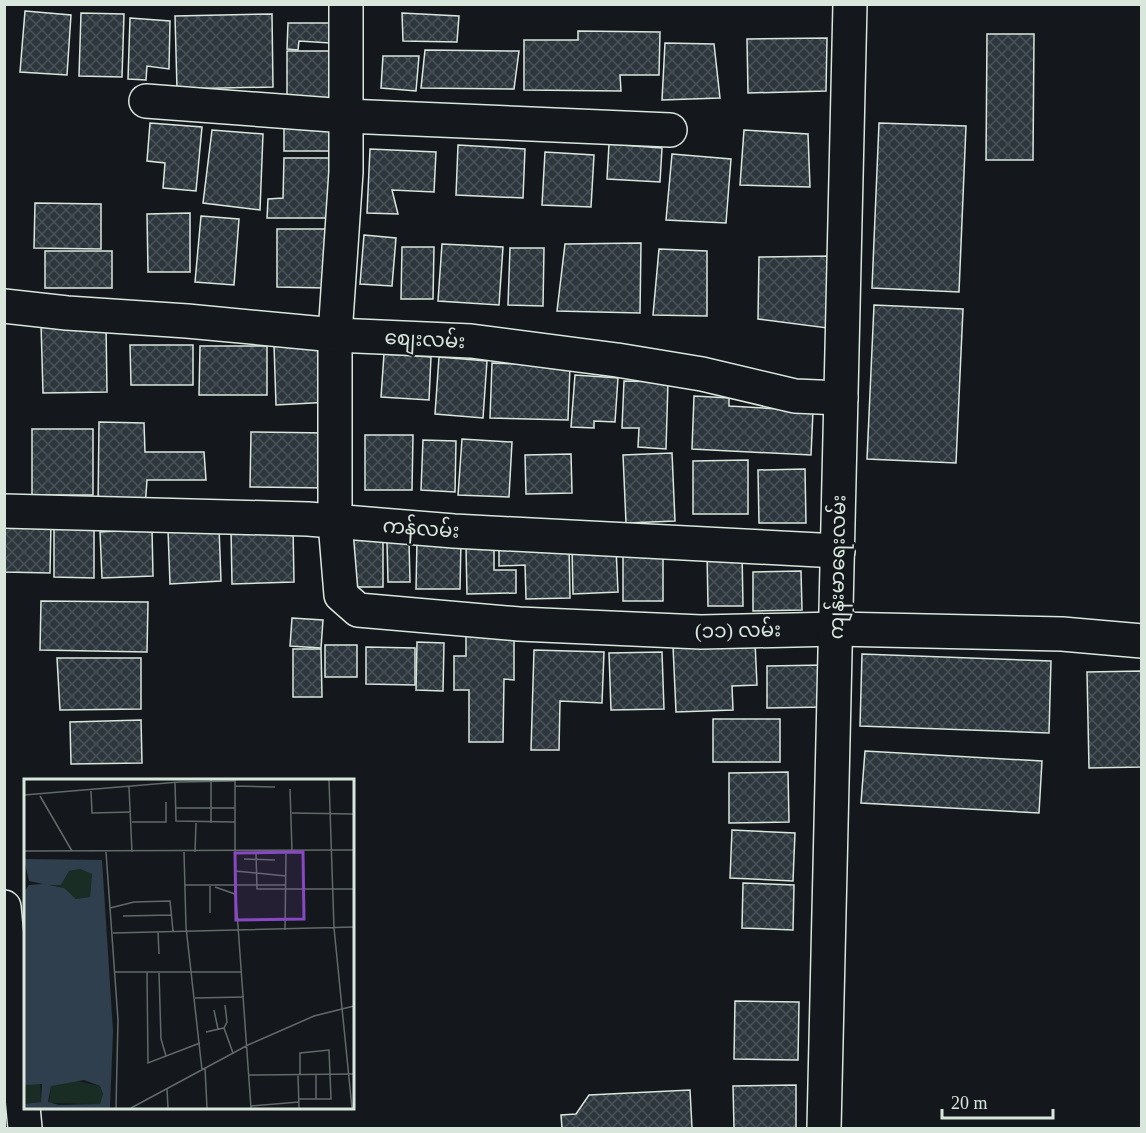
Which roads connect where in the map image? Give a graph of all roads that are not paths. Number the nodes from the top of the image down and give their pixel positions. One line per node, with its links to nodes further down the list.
1 (346, 4): 4 (street)
2 (850, 4): 8 (street, ကျန်းမာရေးလမ်း)
3 (146, 101): 4 (street)
4 (346, 116): 5 (street); 7 (street)
5 (670, 129)
6 (4, 306): 7 (street, စျေးလမ်း)
7 (335, 335): 8 (street, စျေးလမ်း); 10 (street)
8 (841, 398): 11 (street, ကျန်းမာရေးလမ်း)
9 (4, 511): 10 (street, ကန်လမ်း)
10 (334, 522): 11 (street, ကန်လမ်း); 12 (street, (၁၁) လမ်း)
11 (838, 551): 12 (street, ကျန်းမာရေးလမ်း)
12 (836, 629): 13 (street, (၁၁) လမ်း); 16 (street, ကျန်းမာရေးလမ်း)
13 (1142, 641)
14 (4, 907): 15 (street)
15 (25, 1128)
16 (824, 1128)

